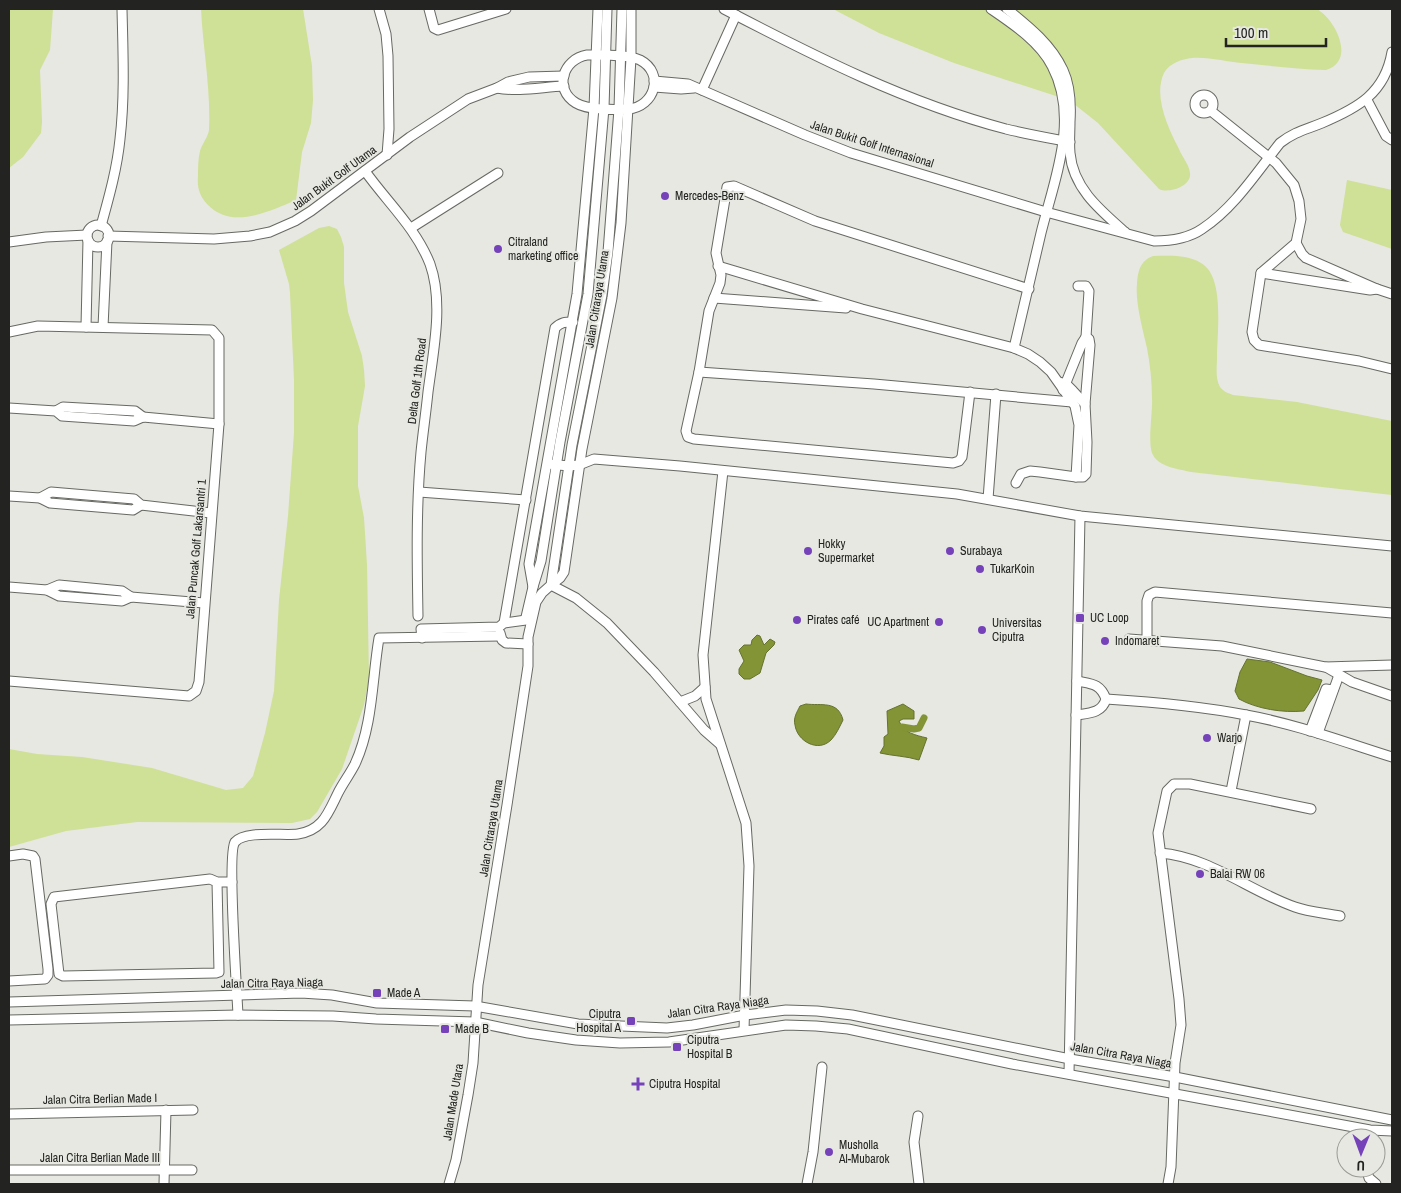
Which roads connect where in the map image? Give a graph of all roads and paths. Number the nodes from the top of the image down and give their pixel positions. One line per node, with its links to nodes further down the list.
1 (122, 9): 35 (street)
2 (379, 9): 26 (street)
3 (429, 9): 4 (street)
4 (506, 9)
5 (598, 9): 14 (street, Jalan Citraraya Utama)
6 (607, 9): 14 (street, Jalan Citraraya Utama)
7 (622, 9): 15 (street, Jalan Citraraya Utama)
8 (631, 9): 16 (street, Jalan Citraraya Utama)
9 (724, 9): 12 (street)
10 (992, 9): 29 (street)
11 (1007, 9): 29 (street)
12 (736, 15): 21 (street); 29 (street)
13 (1392, 52): 22 (street)
14 (602, 55): 15 (street); 17 (street); 23 (street, Jalan Citraraya Utama)
15 (621, 57): 16 (street); 24 (street, Jalan Citraraya Utama)
16 (630, 58): 18 (street); 24 (street, Jalan Citraraya Utama)
17 (558, 76): 19 (street); 20 (street, Jalan Bukit Golf Utama)
18 (654, 84): 21 (street, Jalan Bukit Golf Internasional); 24 (street)
19 (558, 86): 20 (street, Jalan Bukit Golf Utama); 23 (street)
20 (497, 88): 27 (street, Jalan Bukit Golf Utama)
21 (698, 89): 34 (street, Jalan Bukit Golf Internasional)
22 (1367, 100): 28 (street); 31 (street, Jalan Bukit Golf Internasional)
23 (599, 108): 24 (street); 50 (street, Jalan Citraraya Utama); 65 (street, Jalan Citraraya Utama)
24 (624, 109): 66 (street, Jalan Citraraya Utama); 67 (street, Jalan Citraraya Utama)
25 (1211, 111): 31 (street)
26 (389, 130): 27 (street); 30 (street)
27 (410, 137): 30 (street, Jalan Bukit Golf Utama)
28 (1392, 140)
29 (1066, 141): 34 (street); 37 (street)
30 (387, 155): 32 (street, Jalan Bukit Golf Utama)
31 (1269, 156): 37 (street, Jalan Bukit Golf Internasional); 41 (street)
32 (365, 172): 36 (street, Delta Golf 1th Road); 39 (street, Jalan Bukit Golf Utama)
33 (498, 173): 36 (street)
34 (1046, 212): 37 (street, Jalan Bukit Golf Internasional); 45 (street)
35 (101, 226): 38 (street); 39 (street)
36 (411, 228): 75 (street, Delta Golf 1th Road)
37 (1127, 233)
38 (88, 238): 39 (street); 40 (street); 51 (street)
39 (107, 239): 52 (street)
40 (9, 242)
41 (1296, 243): 43 (street); 46 (street)
42 (718, 266): 45 (street); 48 (street); 49 (street)
43 (1261, 273): 46 (street); 56 (street)
44 (1078, 286): 54 (street)
45 (1029, 288): 55 (street)
46 (1377, 289): 47 (street)
47 (1392, 294)
48 (714, 298): 49 (street); 57 (street)
49 (862, 309): 55 (street)
50 (573, 322): 65 (street, Jalan Citraraya Utama); 78 (street)
51 (86, 327): 52 (street, Jalan Puncak Golf Lakarsantri 1); 53 (street, Jalan Puncak Golf Lakarsantri 1)
52 (103, 327): 64 (street, Jalan Puncak Golf Lakarsantri 1)
53 (9, 332)
54 (1086, 337): 58 (street); 62 (street)
55 (1014, 348): 58 (street)
56 (1392, 369)
57 (699, 372): 59 (street); 59 (street)
58 (1062, 386): 61 (street); 62 (street)
59 (970, 392): 60 (street)
60 (996, 394): 61 (street); 77 (street)
61 (1072, 402): 73 (street)
62 (1085, 404): 73 (street)
63 (9, 408): 64 (street)
64 (219, 424): 79 (street, Jalan Puncak Golf Lakarsantri 1)
65 (556, 441): 66 (street); 69 (street, Jalan Citraraya Utama)
66 (572, 445): 67 (street); 71 (street, Jalan Citraraya Utama)
67 (582, 449): 68 (street); 70 (street, Jalan Citraraya Utama)
68 (594, 459): 70 (street); 72 (street)
69 (552, 465): 71 (street); 87 (street, Jalan Citraraya Utama)
70 (580, 465): 71 (street); 82 (street, Jalan Citraraya Utama)
71 (569, 466): 82 (street, Jalan Citraraya Utama)
72 (723, 470): 77 (street); 97 (street)
73 (1076, 477): 74 (street)
74 (1016, 483)
75 (418, 492): 78 (street); 86 (street, Delta Golf 1th Road)
76 (9, 496): 79 (street)
77 (988, 498): 80 (street)
78 (526, 500): 88 (street)
79 (212, 513): 84 (street, Jalan Puncak Golf Lakarsantri 1)
80 (1080, 516): 81 (street); 96 (street)
81 (1392, 546)
82 (552, 585): 91 (street, Jalan Citraraya Utama); 100 (street)
83 (9, 587): 84 (street)
84 (204, 602): 95 (street, Jalan Puncak Golf Lakarsantri 1)
85 (1392, 613): 90 (street)
86 (418, 616)
87 (526, 620): 88 (street); 91 (street, Jalan Citraraya Utama)
88 (501, 629): 91 (street); 111 (street)
89 (1129, 639): 90 (street)
90 (1147, 640): 93 (street)
91 (528, 641): 116 (street, Jalan Citraraya Utama)
92 (1392, 665): 93 (street)
93 (1326, 667): 94 (street)
94 (1339, 675): 98 (street); 103 (street)
95 (9, 681)
96 (1077, 681): 99 (street); 101 (street)
97 (705, 687): 100 (street); 104 (street)
98 (1390, 692)
99 (1106, 698): 101 (street); 102 (street)
100 (680, 702): 104 (street)
101 (1076, 715): 122 (street)
102 (1246, 715): 103 (street); 106 (street)
103 (1314, 732): 105 (street)
104 (720, 744): 118 (street)
105 (1392, 757)
106 (1232, 791): 107 (street); 108 (street)
107 (1311, 809)
108 (1160, 853): 112 (street); 125 (street)
109 (9, 856): 113 (street)
110 (217, 882): 110 (street); 111 (street)
111 (232, 882): 114 (street)
112 (1340, 916)
113 (9, 981)
114 (237, 996): 115 (street, Jalan Citra Raya Niaga); 116 (street, Jalan Citra Raya Niaga); 117 (street)
115 (9, 1002)
116 (476, 1006): 118 (street, Jalan Citra Raya Niaga); 120 (street, Jalan Citraraya Utama)
117 (238, 1015): 119 (street); 120 (street)
118 (745, 1015): 121 (street); 122 (street, Jalan Citra Raya Niaga)
119 (9, 1020)
120 (475, 1022): 121 (street); 137 (street, Jalan Made Utara)
121 (744, 1030): 124 (street)
122 (1070, 1059): 124 (street); 125 (street, Jalan Citra Raya Niaga)
123 (822, 1066): 138 (street)
124 (1069, 1074): 126 (street)
125 (1175, 1077): 126 (street); 131 (street, Jalan Citra Raya Niaga)
126 (1175, 1093): 132 (street); 140 (street)
127 (166, 1110): 128 (street, Jalan Citra Berlian Made I); 129 (street, Jalan Citra Berlian Made I); 134 (street)
128 (193, 1110)
129 (9, 1114)
130 (918, 1116): 139 (street)
131 (1392, 1120)
132 (1341, 1128)
133 (9, 1170): 134 (street, Jalan Citra Berlian Made III)
134 (164, 1170): 135 (street, Jalan Citra Berlian Made III); 136 (street)
135 (192, 1170)
136 (164, 1184)
137 (449, 1184)
138 (807, 1184)
139 (919, 1184)
140 (1168, 1184)

